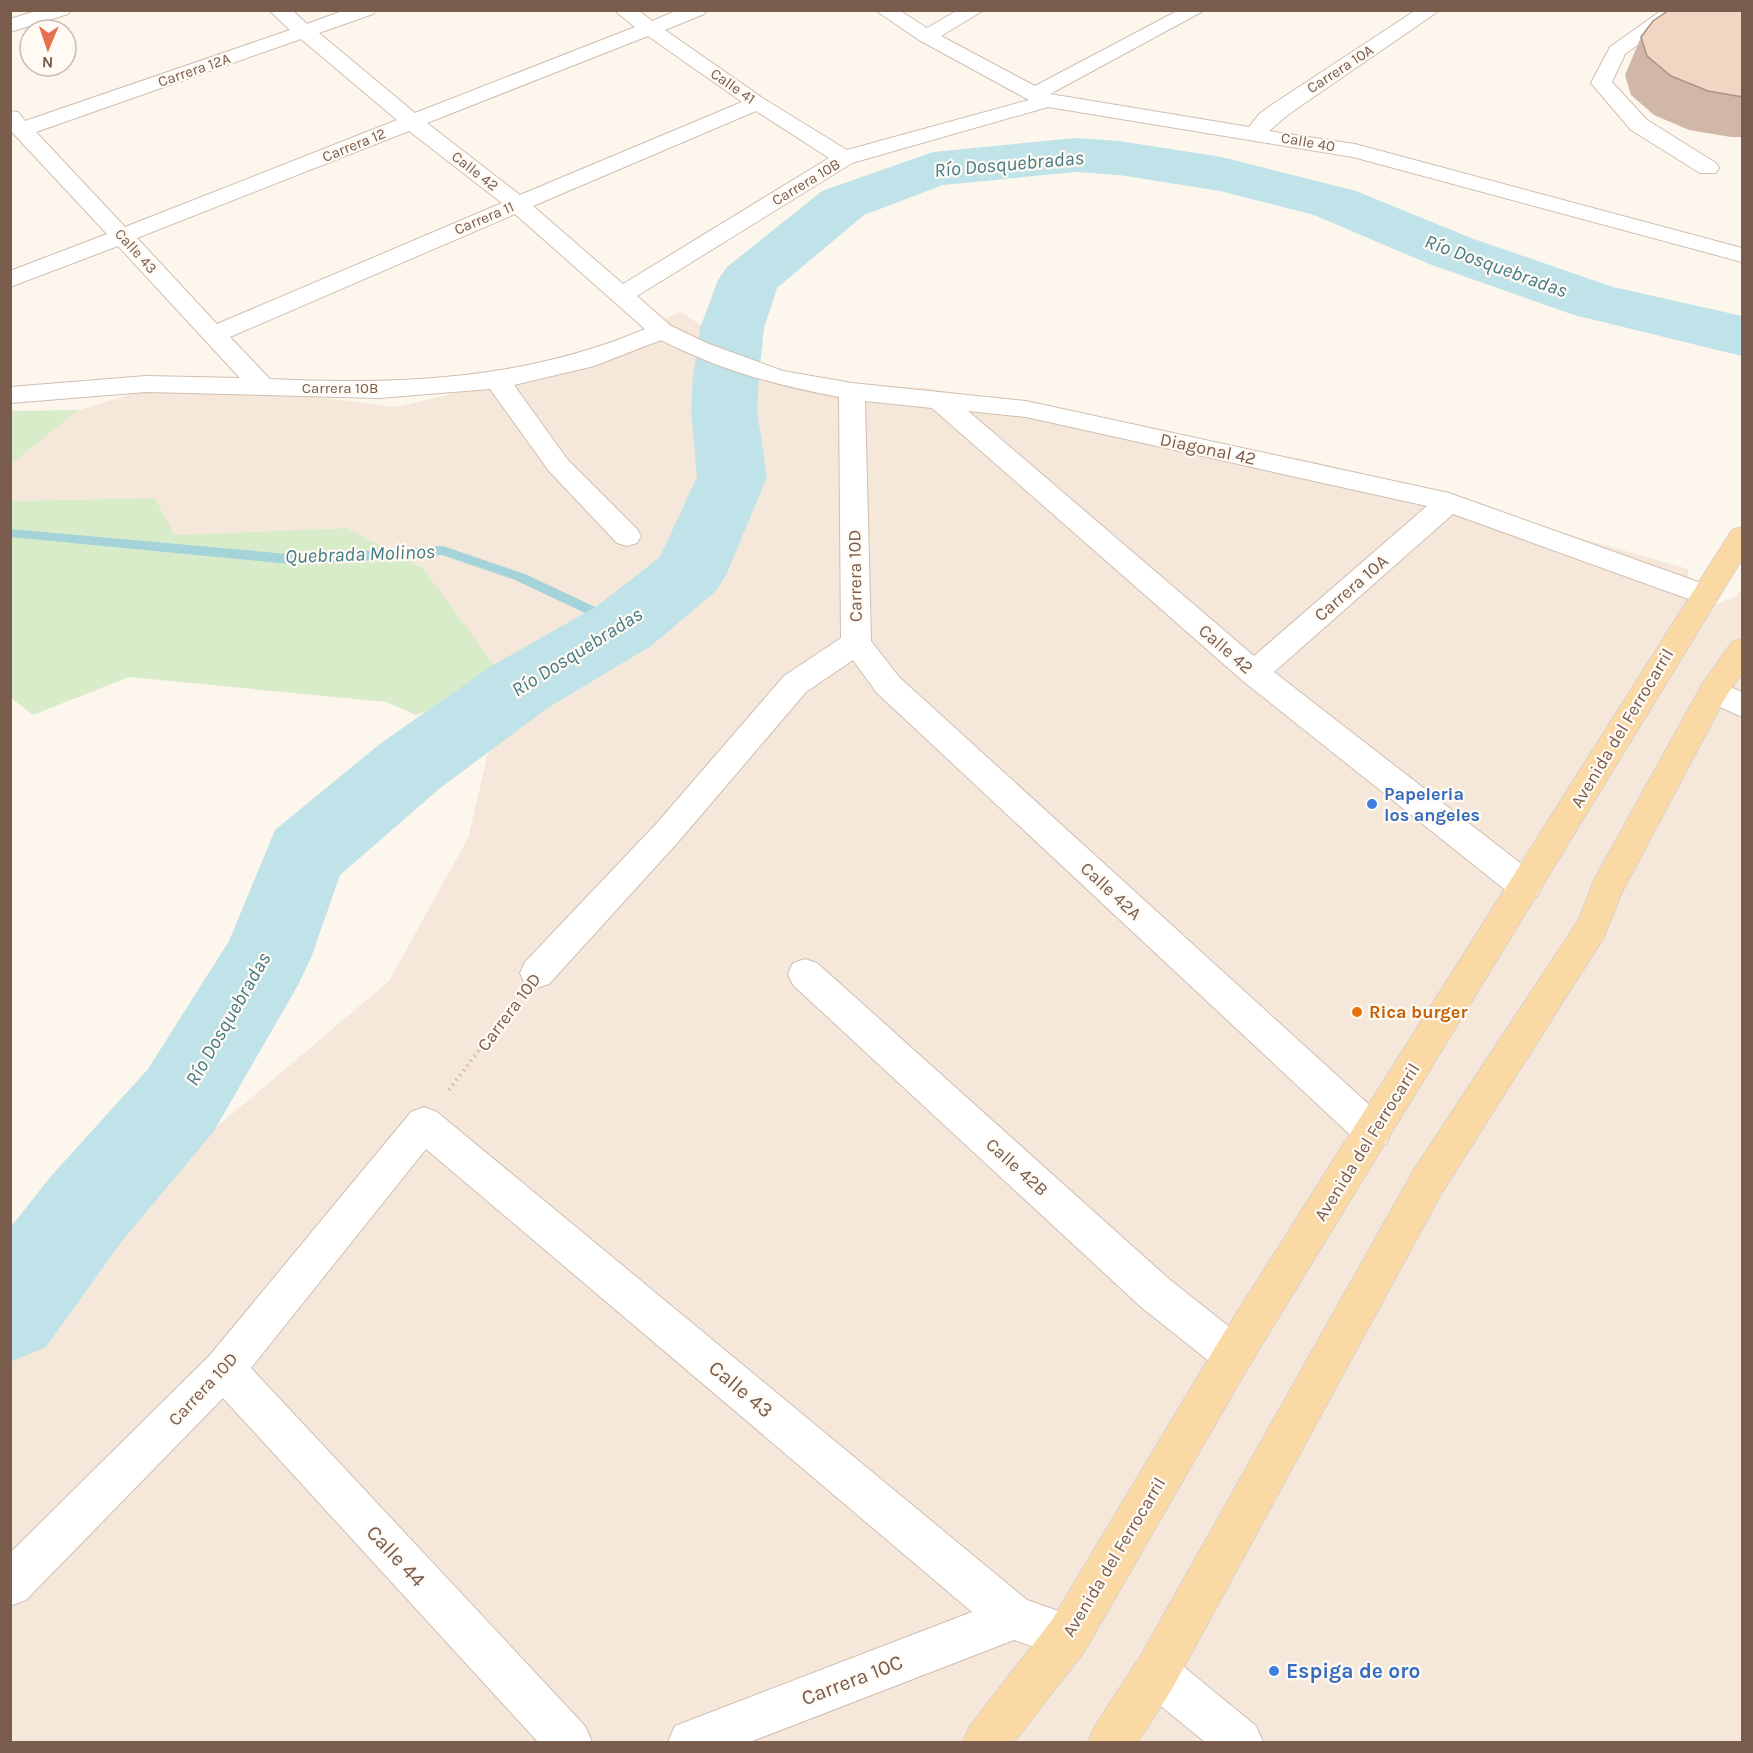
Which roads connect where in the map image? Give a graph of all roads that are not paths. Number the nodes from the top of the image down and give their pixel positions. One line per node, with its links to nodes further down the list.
1 (61, 10): 11 (street)
2 (279, 10): 13 (street, Calle 42)
3 (366, 10): 13 (street, Carrera 12A)
4 (624, 10): 12 (street, Calle 41)
5 (697, 10): 12 (street, Carrera 12)
6 (885, 10): 14 (street, Calle 40)
7 (974, 10): 14 (street)
8 (1195, 10): 15 (street, Carrera 10B)
9 (1676, 10): 21 (street)
10 (1423, 12): 19 (street, Carrera 10A)
11 (10, 26)
12 (651, 27): 16 (street, Calle 41); 17 (street, Carrera 12)
13 (305, 32): 17 (street, Calle 42); 18 (street, Carrera 12A)
14 (926, 36): 15 (street, Calle 40)
15 (1041, 97): 19 (street, Calle 40); 20 (street, Carrera 10B)
16 (757, 103): 20 (street, Calle 41); 22 (street, Carrera 11)
17 (412, 122): 22 (street, Calle 42); 23 (street, Carrera 12)
18 (16, 123): 23 (street, Calle 43)
19 (1256, 133): 24 (street, Calle 40)
20 (844, 158): 26 (street, Carrera 10B)
21 (1708, 168)
22 (517, 204): 26 (street, Calle 42); 28 (street, Carrera 11)
23 (125, 237): 25 (street, Carrera 12); 28 (street, Calle 43)
24 (1743, 255)
25 (10, 280)
26 (620, 296): 27 (street, Calle 42)
27 (662, 331): 29 (street, Calle 42); 30 (street, Carrera 10B)
28 (212, 335): 31 (street, Calle 43)
29 (700, 350): 32 (street, Diagonal 42)
30 (497, 380): 31 (street, Carrera 10B); 36 (street)
31 (261, 385): 33 (street, Carrera 10B)
32 (852, 391): 34 (street, Diagonal 42); 39 (street, Carrera 10D)
33 (10, 395)
34 (938, 399): 35 (street, Diagonal 42); 41 (street, Calle 42)
35 (1449, 502): 38 (street, Diagonal 42); 41 (street, Carrera 10A)
36 (627, 536)
37 (1743, 537): 38 (main road, Avenida del Ferrocarril)
38 (1705, 595): 43 (main road, Avenida del Ferrocarril)
39 (856, 643): 44 (street, Carrera 10D); 47 (street, Calle 42A)
40 (1743, 650): 42 (main road)
41 (1254, 673): 43 (street, Calle 42)
42 (1728, 699): 53 (main road)
43 (1525, 886): 47 (main road, Avenida del Ferrocarril)
44 (537, 973)
45 (805, 974): 48 (street, Calle 42B)
46 (424, 1124): 49 (street, Carrera 10D); 51 (street, Calle 43)
47 (1373, 1132): 48 (main road, Avenida del Ferrocarril)
48 (1233, 1355): 52 (main road, Avenida del Ferrocarril)
49 (224, 1369): 50 (street, Carrera 10D); 54 (street, Calle 44)
50 (10, 1584)
51 (1014, 1618): 52 (street, Calle 43); 55 (street, Carrera 10C)
52 (1068, 1636): 56 (main road, Avenida del Ferrocarril)
53 (1156, 1672): 57 (main road); 58 (street)
54 (568, 1743)
55 (691, 1743)
56 (986, 1743)
57 (1111, 1743)
58 (1240, 1743)

